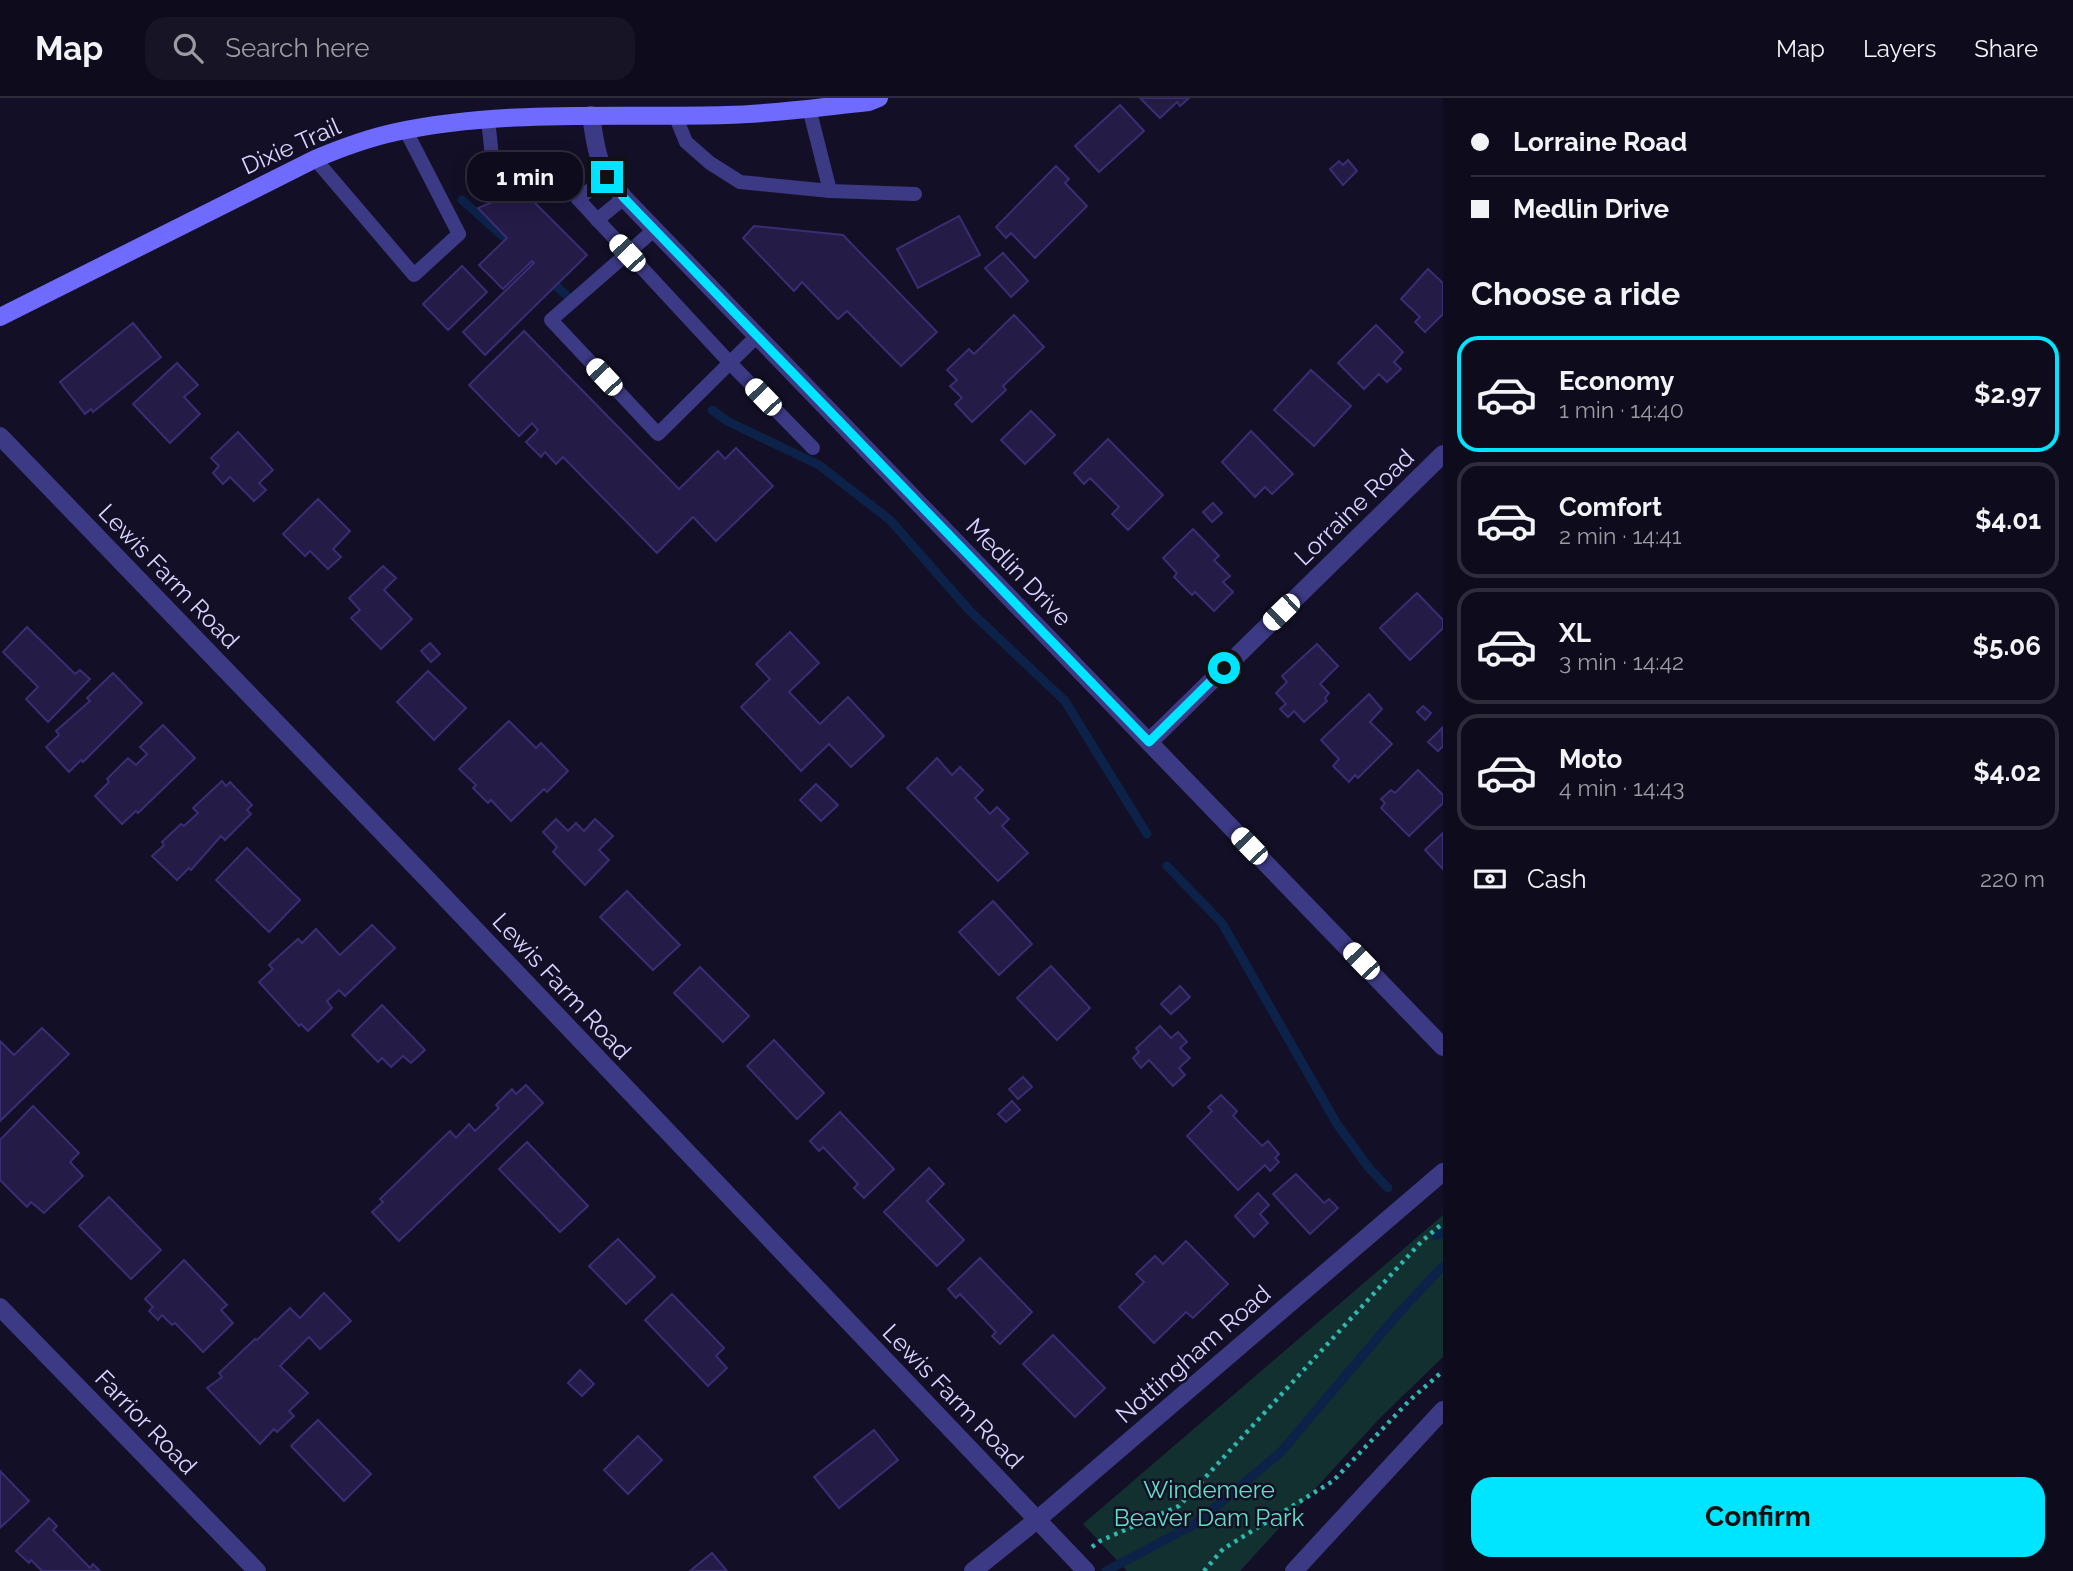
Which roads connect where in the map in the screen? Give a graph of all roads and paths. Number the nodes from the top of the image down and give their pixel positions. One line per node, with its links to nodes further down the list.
1 (879, 98): 2 (main road, Dixie Trail)
2 (809, 108): 4 (main road, Dixie Trail); 9 (lane)
3 (591, 115): 4 (main road, Dixie Trail); 5 (main road, Dixie Trail); 8 (street, Medlin Drive)
4 (675, 115): 9 (lane)
5 (488, 119): 6 (main road, Dixie Trail); 12 (lane)
6 (406, 131): 7 (main road, Dixie Trail); 7 (lane)
7 (315, 159): 16 (main road, Dixie Trail)
8 (607, 177): 11 (street, Medlin Drive); 12 (lane)
9 (830, 191): 10 (lane)
10 (915, 194)
11 (624, 198): 13 (lane); 14 (street, Medlin Drive)
12 (578, 199): 13 (lane)
13 (597, 220): 15 (lane)
14 (654, 230): 15 (lane); 17 (street, Medlin Drive)
15 (627, 253): 18 (lane); 18 (lane)
16 (0, 317)
17 (756, 337): 18 (lane); 22 (street, Medlin Drive)
18 (730, 363): 20 (lane)
19 (0, 436): 29 (street, Lewis Farm Road)
20 (813, 448)
21 (1443, 454): 22 (street, Lorraine Road)
22 (1149, 742): 23 (street, Medlin Drive)
23 (1443, 1047)
24 (1443, 1172): 29 (street, Nottingham Road)
25 (1443, 1223): 30 (path)
26 (0, 1307): 31 (street, Farrior Road)
27 (1443, 1371): 33 (path)
28 (1443, 1410): 34 (street)
29 (1038, 1519): 30 (street, Lewis Farm Road); 32 (street, Nottingham Road)
30 (1080, 1566)
31 (257, 1571)
32 (973, 1571)
33 (1204, 1571)
34 (1294, 1571)

